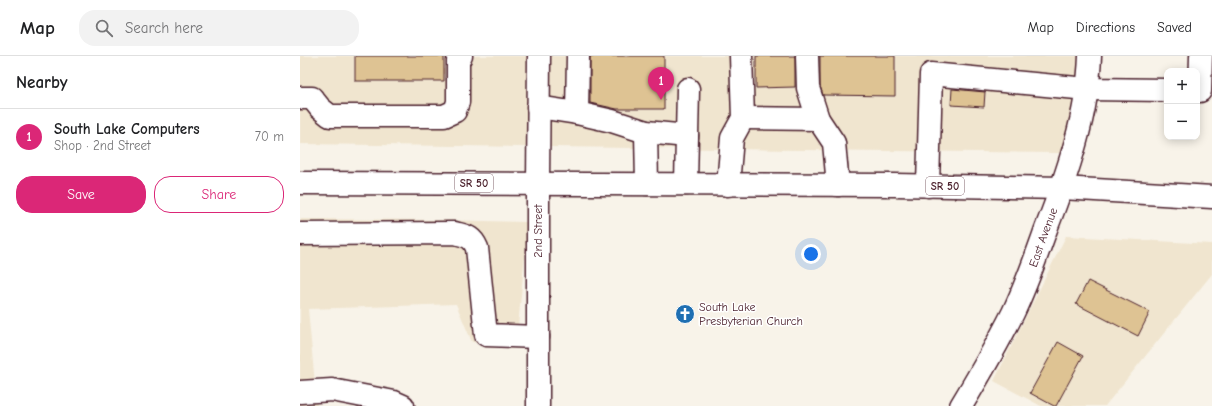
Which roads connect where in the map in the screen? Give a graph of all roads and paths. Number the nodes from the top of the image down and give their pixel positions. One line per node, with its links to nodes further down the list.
1 (461, 56): 12 (main road)
2 (539, 56): 13 (main road, 2nd Street)
3 (578, 56): 14 (main road)
4 (741, 56): 15 (main road)
5 (807, 56): 16 (main road)
6 (1090, 56): 9 (main road, East Avenue)
7 (1201, 56): 11 (main road)
8 (688, 89): 18 (main road)
9 (1087, 89): 10 (main road); 25 (main road); 26 (main road, East Avenue)
10 (1164, 90)
11 (1203, 91)
12 (300, 98)
13 (538, 107): 14 (main road); 20 (main road, 2nd Street)
14 (577, 113): 17 (main road)
15 (743, 118): 16 (main road); 23 (main road)
16 (818, 119): 24 (main road)
17 (646, 132): 18 (main road); 21 (main road)
18 (687, 136): 22 (main road)
19 (300, 183): 20 (main road, SR 50)
20 (538, 184): 21 (main road, SR 50); 29 (main road, 2nd Street)
21 (647, 184): 22 (main road, SR 50)
22 (686, 184): 23 (main road, SR 50)
23 (728, 185): 24 (main road, SR 50)
24 (838, 185): 25 (main road, SR 50)
25 (928, 186): 26 (main road, SR 50)
26 (1062, 188): 27 (main road, SR 50); 33 (main road, East Avenue)
27 (1212, 197)
28 (300, 234): 29 (main road)
29 (538, 337): 32 (main road, 2nd Street)
30 (300, 392): 31 (main road)
31 (403, 406)
32 (538, 406)
33 (961, 406)

